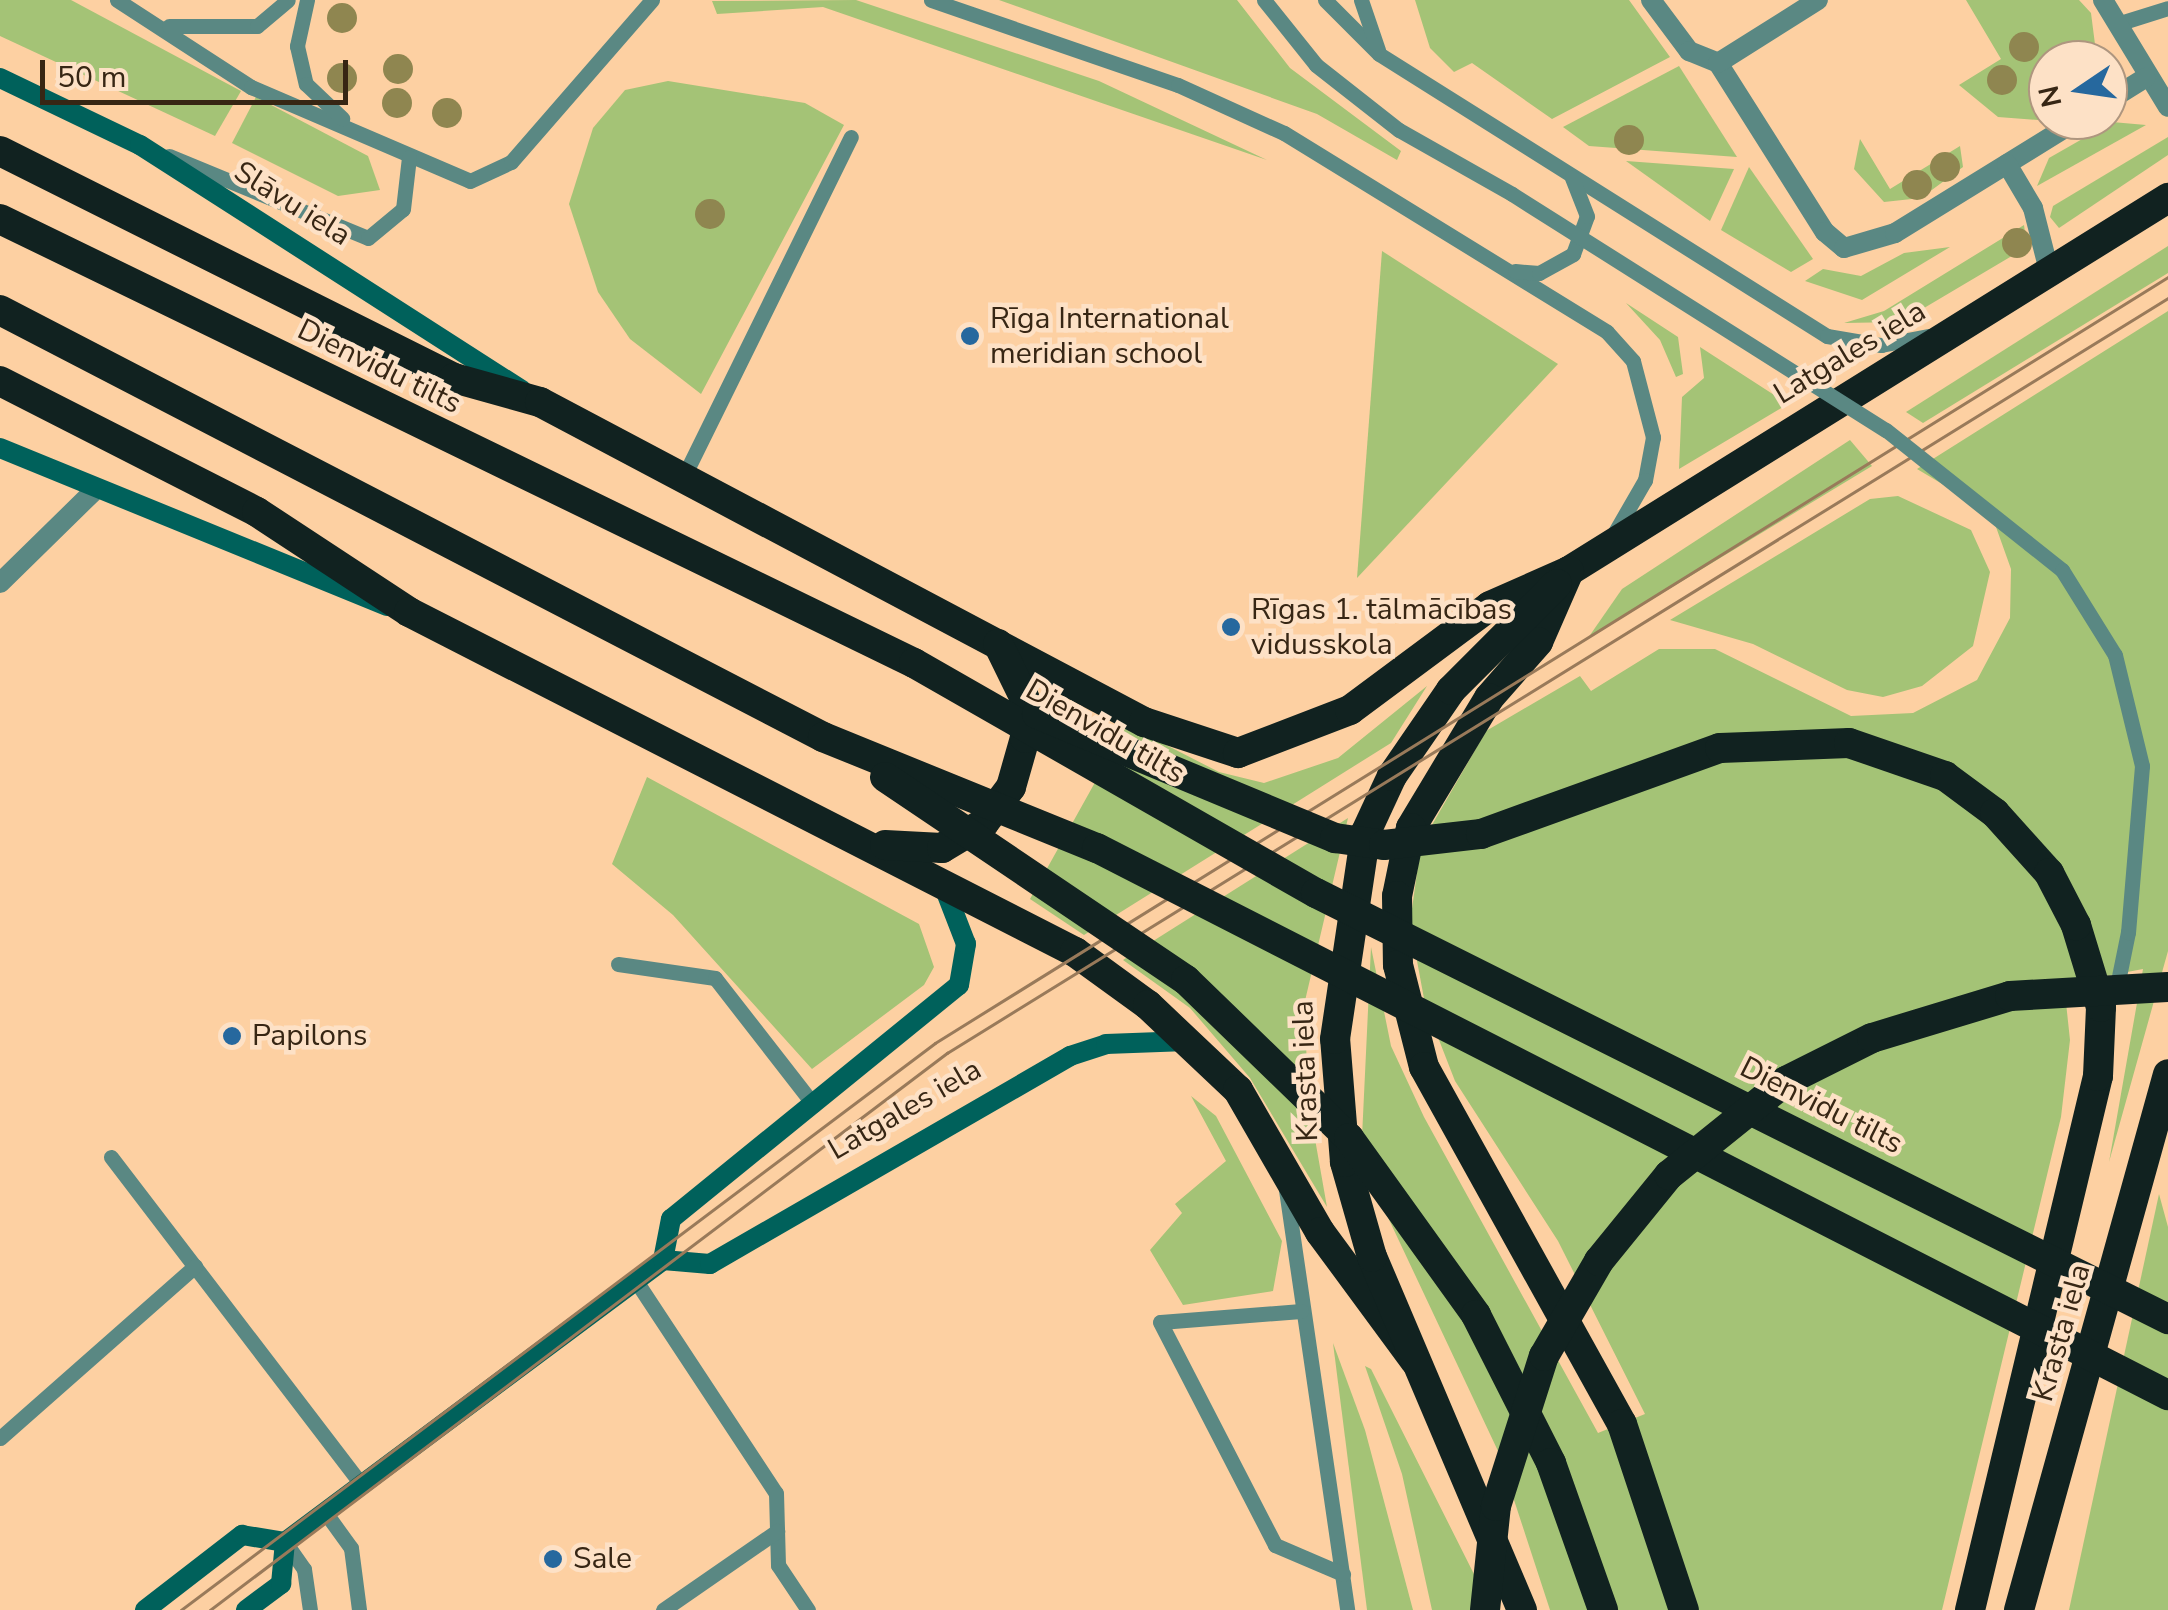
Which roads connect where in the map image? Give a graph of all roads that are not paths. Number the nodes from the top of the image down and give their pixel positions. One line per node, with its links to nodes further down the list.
1 (117, 0): 14 (lane)
2 (288, 0): 14 (lane)
3 (307, 0): 21 (lane)
4 (652, 0): 26 (lane)
5 (932, 0): 31 (lane)
6 (1264, 0): 51 (lane, bridge)
7 (1325, 0): 15 (lane)
8 (1361, 0): 15 (lane)
9 (1651, 0): 16 (street)
10 (1818, 0): 16 (street)
11 (2103, 0): 13 (street)
12 (2168, 8): 13 (lane)
13 (2117, 24): 18 (street)
14 (166, 25): 21 (lane)
15 (1379, 54): 28 (lane)
16 (1718, 63): 27 (street)
17 (0, 78): 24 (street, Slāvu iela)
18 (2145, 78): 19 (street); 20 (street)
19 (2128, 89)
20 (2168, 107)
21 (348, 125): 26 (lane)
22 (851, 138): 38 (lane)
23 (2046, 140): 27 (street)
24 (140, 145): 26 (lane); 36 (street, Slāvu iela)
25 (0, 151): 36 (highway)
26 (409, 157)
27 (2007, 164): 32 (street)
28 (1557, 166): 31 (lane); 34 (lane)
29 (2168, 198): 32 (highway, Latgales iela)
30 (0, 219): 45 (highway, Dienvidu tilts)
31 (1499, 264): 40 (lane)
32 (2049, 271): 34 (highway, Latgales iela)
33 (0, 310): 46 (highway)
34 (1953, 331): 40 (highway, Latgales iela)
35 (0, 381): 43 (highway)
36 (540, 402): 38 (highway)
37 (0, 448): 39 (street)
38 (683, 478): 44 (highway)
39 (92, 493): 42 (street); 43 (street)
40 (1606, 546): 41 (highway, Latgales iela)
41 (1570, 571): 44 (highway); 62 (highway, Krasta iela); 81 (highway)
42 (0, 583)
43 (409, 612): 47 (highway)
44 (992, 638): 47 (highway)
45 (914, 663): 51 (highway, bridge); 61 (highway, Dienvidu tilts, bridge)
46 (824, 738): 63 (highway, bridge); 80 (highway, bridge)
47 (812, 817): 48 (highway)
48 (944, 887): 52 (highway); 54 (street, Latgales iela)
49 (618, 964): 54 (lane)
50 (2168, 988): 78 (highway, bridge)
51 (2104, 1034): 82 (highway)
52 (1192, 1042): 56 (highway); 57 (street, Latgales iela)
53 (2168, 1074): 66 (highway, Krasta iela)
54 (814, 1105): 57 (street, Latgales iela)
55 (111, 1157): 58 (lane)
56 (1281, 1157): 60 (lane); 62 (highway)
57 (662, 1260): 59 (street)
58 (195, 1266): 64 (lane); 65 (lane)
59 (636, 1281): 65 (street); 68 (lane)
60 (1301, 1311): 70 (lane); 70 (lane)
61 (2168, 1319)
62 (1415, 1361): 79 (highway, Krasta iela)
63 (2168, 1395)
64 (0, 1438)
65 (361, 1484): 67 (street)
66 (2050, 1493): 83 (highway, Krasta iela); 84 (highway)
67 (325, 1512): 69 (street); 74 (lane)
68 (777, 1532): 75 (lane); 76 (lane)
69 (285, 1542): 71 (street); 72 (street); 73 (lane)
70 (1343, 1574): 77 (lane)
71 (146, 1610)
72 (246, 1610)
73 (310, 1610)
74 (359, 1610)
75 (664, 1610)
76 (808, 1610)
77 (1347, 1610)
78 (1484, 1610)
79 (1522, 1610)
80 (1603, 1610)
81 (1684, 1610)
82 (1970, 1610)
83 (2019, 1610)
84 (2038, 1610)

